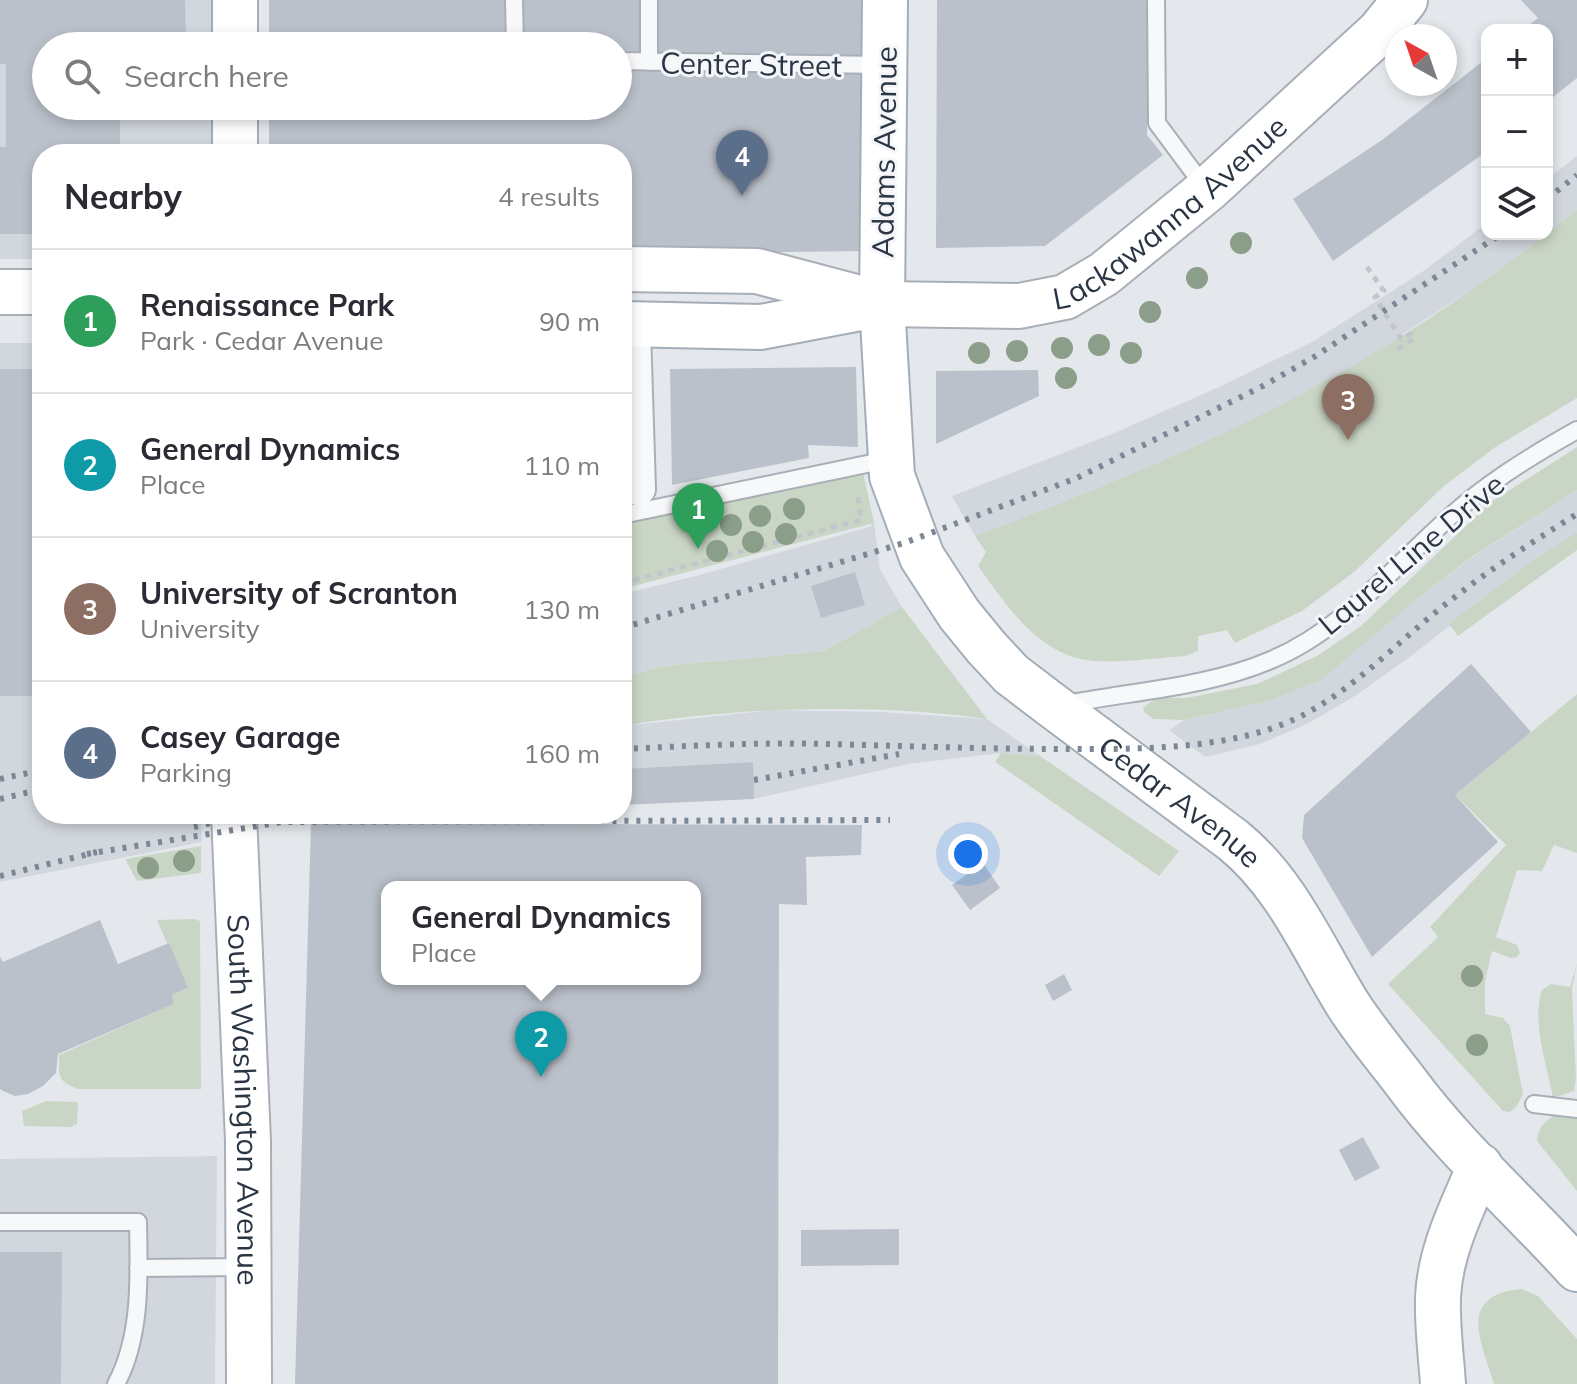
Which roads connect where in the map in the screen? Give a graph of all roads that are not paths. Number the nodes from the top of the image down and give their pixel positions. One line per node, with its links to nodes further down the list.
1 (235, 0): 7 (main road)
2 (514, 0): 8 (lane)
3 (649, 0): 10 (lane)
4 (885, 0): 11 (main road, Adams Avenue)
5 (1156, 0): 14 (lane)
6 (1405, 0): 14 (main road, Lackawanna Avenue)
7 (235, 32)
8 (515, 32)
9 (632, 61): 10 (lane, Center Street)
10 (649, 62): 11 (lane, Center Street)
11 (885, 65): 18 (main road, Adams Avenue)
12 (235, 120): 13 (main road)
13 (235, 144)
14 (1207, 190): 18 (main road, Lackawanna Avenue)
15 (632, 269): 18 (main road, Lackawanna Avenue)
16 (0, 292): 17 (main road)
17 (32, 292)
18 (882, 304): 19 (main road, Lackawanna Avenue); 21 (main road, Cedar Avenue)
19 (632, 327)
20 (1577, 430): 23 (lane, Laurel Line Drive)
21 (891, 459): 22 (lane); 23 (main road, Cedar Avenue)
22 (632, 502)
23 (1053, 706): 27 (main road, Cedar Avenue)
24 (234, 824): 29 (main road, South Washington Avenue)
25 (1534, 1104): 26 (lane)
26 (1577, 1109)
27 (1480, 1166): 31 (main road, Cedar Avenue); 34 (main road)
28 (0, 1222): 30 (lane)
29 (250, 1267): 30 (lane); 33 (main road, South Washington Avenue)
30 (138, 1268): 32 (lane)
31 (1577, 1269)
32 (116, 1384)
33 (249, 1384)
34 (1443, 1384)

